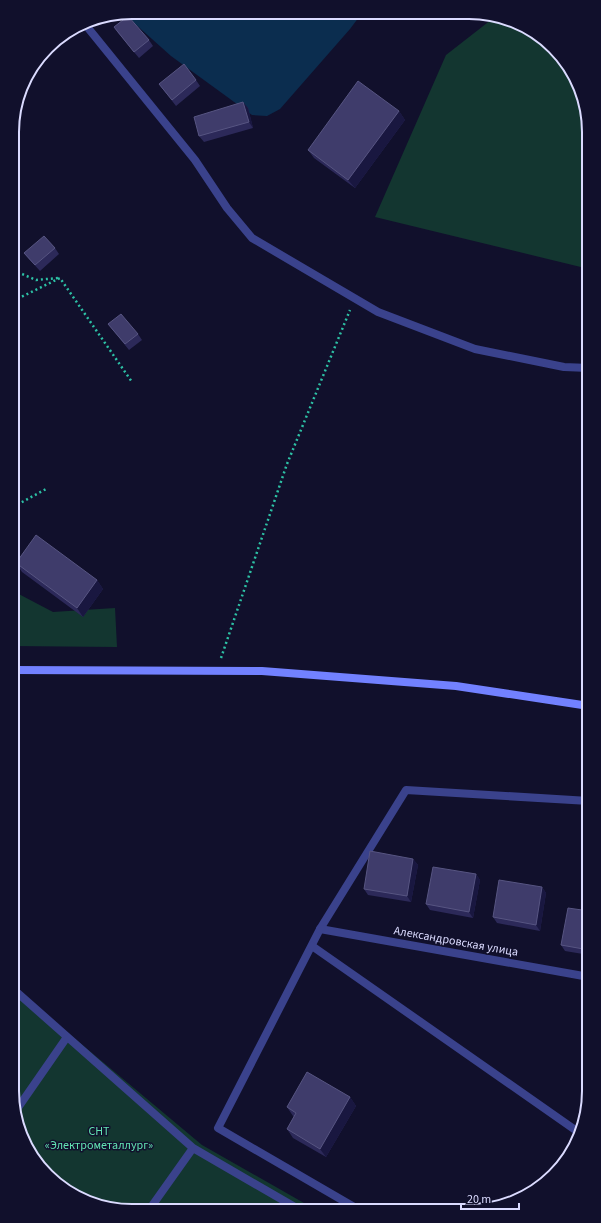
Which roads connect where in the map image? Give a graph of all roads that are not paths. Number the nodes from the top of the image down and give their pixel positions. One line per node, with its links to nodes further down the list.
1 (88, 28): 2 (street)
2 (582, 368)
3 (19, 670): 4 (street)
4 (582, 705)
5 (582, 801): 6 (street)
6 (320, 929): 7 (street); 8 (street, Александровская улица)
7 (312, 946): 12 (street); 16 (street)
8 (582, 976)
9 (19, 994): 10 (street)
10 (67, 1037): 11 (street); 13 (street)
11 (20, 1105)
12 (575, 1130)
13 (193, 1148): 14 (street); 15 (street)
14 (153, 1204)
15 (290, 1204)
16 (349, 1204)

